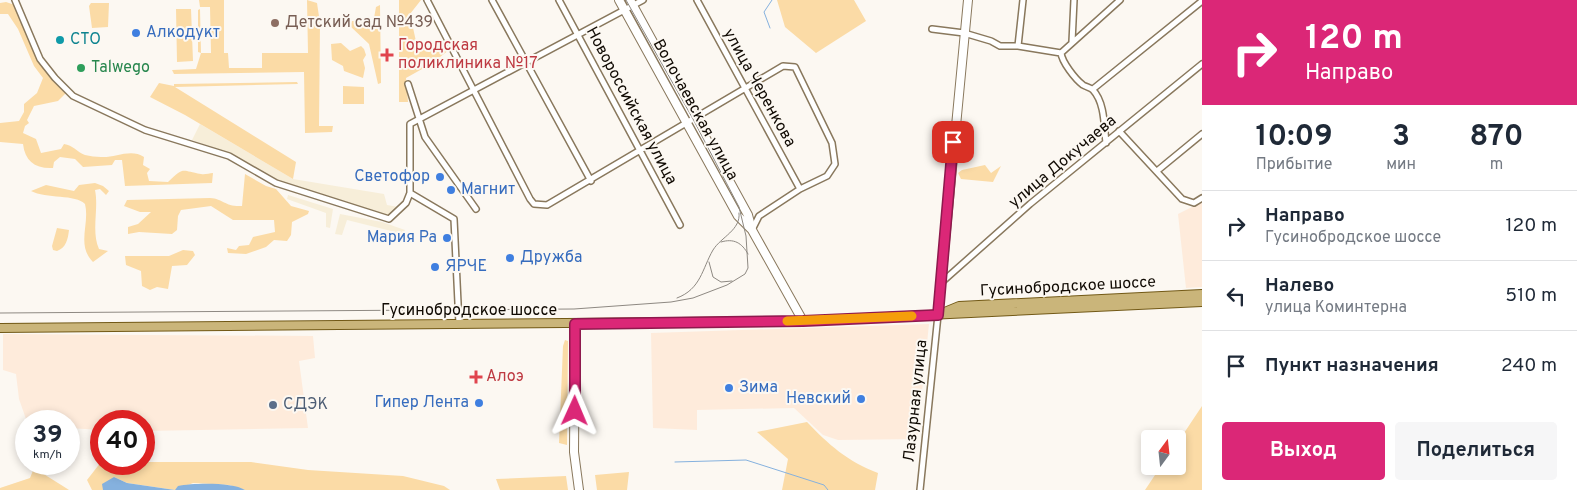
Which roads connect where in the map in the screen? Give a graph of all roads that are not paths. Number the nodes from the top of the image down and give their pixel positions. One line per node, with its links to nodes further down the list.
1 (15, 0): 37 (street)
2 (427, 0): 26 (street)
3 (492, 0): 21 (street)
4 (559, 0): 17 (street, Новороссийская улица)
5 (619, 0): 14 (main road, Волочаевская улица)
6 (643, 0): 13 (street)
7 (696, 0): 24 (street, улица Черенкова)
8 (968, 0): 16 (main road)
9 (1023, 0): 19 (street)
10 (1074, 0): 18 (street)
11 (1120, 0): 18 (street)
12 (1202, 1): 25 (street)
13 (632, 3): 14 (street); 27 (main road, Волочаевская улица)
14 (624, 10): 17 (street); 29 (main road, Волочаевская улица)
15 (932, 30): 16 (street)
16 (964, 33): 19 (street); 42 (main road)
17 (578, 34): 21 (street); 33 (street, Новороссийская улица)
18 (1072, 42): 20 (street)
19 (1018, 46): 20 (street)
20 (1061, 53): 25 (street)
21 (526, 62): 26 (street); 35 (street)
22 (1202, 64): 30 (street, улица Докучаева)
23 (408, 84): 28 (street)
24 (745, 88): 27 (street); 36 (street, улица Черенкова); 36 (street)
25 (1092, 89): 32 (street)
26 (475, 91): 28 (street); 35 (street)
27 (696, 118): 29 (street); 41 (main road, Волочаевская улица)
28 (418, 119): 37 (street); 39 (street)
29 (687, 123): 33 (street); 41 (main road, Волочаевская улица)
30 (1118, 131): 32 (street, улица Докучаева); 34 (street)
31 (1202, 134): 34 (street)
32 (1106, 143): 42 (street, улица Докучаева)
33 (640, 150): 35 (street); 40 (street, Новороссийская улица)
34 (1157, 172): 38 (street)
35 (591, 181)
36 (800, 189): 41 (street)
37 (410, 193): 47 (street)
38 (1202, 198)
39 (476, 209)
40 (680, 225)
41 (752, 230): 46 (main road, Волочаевская улица)
42 (942, 282): 45 (main road)
43 (1202, 294): 45 (main road, Гусинобродское шоссе)
44 (1202, 302): 45 (main road, Гусинобродское шоссе)
45 (938, 315): 46 (main road, Гусинобродское шоссе); 51 (street, Лазурная улица)
46 (803, 321): 48 (main road, Гусинобродское шоссе)
47 (459, 324): 48 (main road, Гусинобродское шоссе); 49 (main road, Гусинобродское шоссе)
48 (575, 324): 50 (main road)
49 (0, 328)
50 (579, 490)
51 (920, 490)

